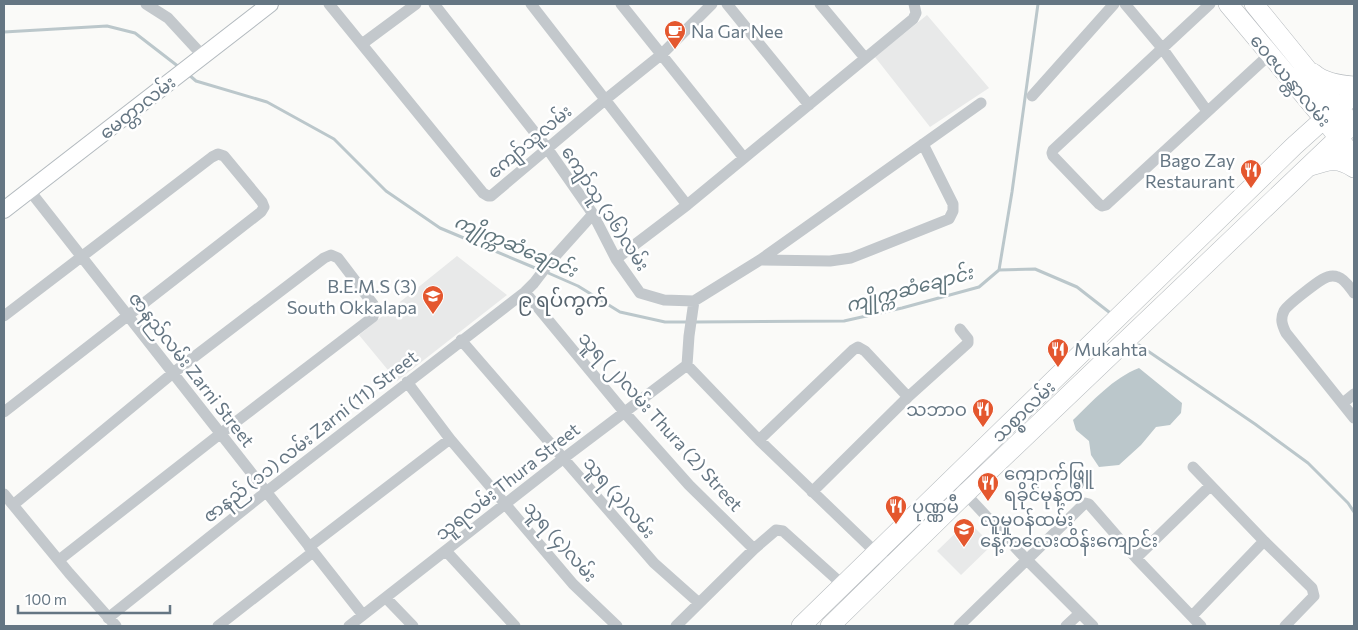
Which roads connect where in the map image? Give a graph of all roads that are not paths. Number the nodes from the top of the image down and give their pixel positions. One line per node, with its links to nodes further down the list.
1 (146, 4): 21 (street)
2 (270, 4): 21 (main road, မေတ္တာလမ်း)
3 (329, 4): 17 (street, ကျော်သူလမ်း)
4 (416, 4): 17 (street)
5 (434, 4): 36 (street, ကျော်သူ (၁၆)လမ်း)
6 (531, 4): 28 (street)
7 (621, 4): 19 (street)
8 (712, 4): 19 (street, ကျော်သူလမ်း)
9 (728, 4): 30 (street)
10 (820, 4): 22 (street)
11 (914, 4): 22 (street)
12 (1114, 4): 27 (street)
13 (1125, 4): 18 (street)
14 (1210, 4): 18 (street)
15 (1228, 4): 20 (main road, ဝေဇယန္တာလမ်း)
16 (1254, 4): 23 (main road, ဝေဇယန္တာလမ်း)
17 (362, 44): 36 (street, ကျော်သူလမ်း)
18 (1162, 48): 31 (street); 31 (street)
19 (662, 54): 28 (street, ကျော်သူလမ်း); 37 (street)
20 (1270, 54): 24 (main road, ဝေဇယန္တာလမ်း); 31 (street)
21 (203, 56): 41 (main road, မေတ္တာလမ်း)
22 (865, 58): 30 (street)
23 (1302, 62): 25 (main road); 32 (main road, ဝေဇယန္တာလမ်း)
24 (1287, 75): 32 (main road, ဝေဇယန္တာလမ်း); 35 (main road)
25 (1354, 86)
26 (1354, 95): 32 (main road, သစ္စာလမ်း)
27 (1032, 96)
28 (606, 99): 36 (street, ကျော်သူလမ်း); 42 (street)
29 (981, 103): 34 (street)
30 (808, 105): 37 (street)
31 (1207, 111)
32 (1331, 113): 33 (main road, ဝေဇယန္တာလမ်း); 35 (main road, သစ္စာလမ်း)
33 (1350, 128): 38 (main road, ဝေဇယန္တာလမ်း); 39 (main road, သစ္စာလမ်း)
34 (923, 144): 47 (street); 47 (street)
35 (1294, 146): 69 (main road, သစ္စာလမ်း)
36 (547, 148): 44 (street, ကျော်သူ (၁၆)လမ်း)
37 (744, 158): 42 (street)
38 (1354, 158)
39 (1307, 167): 40 (main road); 74 (main road, သစ္စာလမ်း)
40 (1354, 168)
41 (30, 191): 43 (main road, မေတ္တာလမ်း); 45 (street, ဇာနည်လမ်း Zarni Street)
42 (687, 205): 46 (street)
43 (4, 210)
44 (593, 214): 46 (street, ကျော်သူ (၁၆)လမ်း); 48 (street, ဇာနည် (၁၁) လမ်း Zarni (11) Street)
45 (82, 257): 51 (street); 52 (street, ဇာနည်လမ်း Zarni Street); 52 (street)
46 (616, 259): 50 (street, ကျော်သူ (၁၆)လမ်း)
47 (760, 260): 50 (street)
48 (525, 292): 54 (street, ဇာနည် (၁၁) လမ်း Zarni (11) Street); 62 (street, သူရ (၂)လမ်း Thura (2) Street)
49 (1354, 294): 60 (street)
50 (694, 301): 55 (street)
51 (4, 316)
52 (128, 316): 56 (street, ဇာနည်လမ်း Zarni Street); 61 (street)
53 (960, 330): 59 (street)
54 (461, 340): 57 (street, ဇာနည် (၁၁) လမ်း Zarni (11) Street); 67 (street, သူရ (၃)လမ်း)
55 (687, 365): 62 (street, သူရလမ်း Thura Street); 66 (street)
56 (173, 373): 64 (street, ဇာနည်လမ်း Zarni Street); 64 (street); 75 (street)
57 (407, 382): 65 (street, သူရ (၄)လမ်း); 71 (street, ဇာနည် (၁၁) လမ်း Zarni (11) Street)
58 (1354, 394): 60 (street)
59 (908, 397): 66 (street); 72 (street)
60 (1343, 403): 63 (street)
61 (4, 412)
62 (625, 413): 67 (street, သူရလမ်း Thura Street); 79 (street, သူရ (၂)လမ်း Thura (2) Street)
63 (1354, 418)
64 (220, 434): 71 (street, ဇာနည်လမ်း Zarni Street); 84 (street)
65 (450, 439): 76 (street, သူရ (၄)လမ်း); 78 (street)
66 (759, 440): 72 (street)
67 (564, 458): 76 (street, သူရလမ်း Thura Street); 88 (street, သူရ (၃)လမ်း)
68 (1193, 467): 70 (street)
69 (953, 479): 74 (street); 81 (main road, သစ္စာလမ်း)
70 (1210, 486): 77 (street); 82 (street)
71 (266, 492): 78 (street, ဇာနည်လမ်း Zarni Street); 92 (street, ဇာနည် (၁၁) လမ်း Zarni (11) Street)
72 (812, 492): 81 (street)
73 (4, 494): 75 (street)
74 (965, 494): 83 (street); 85 (main road, သစ္စာလမ်း)
75 (13, 504): 84 (street)
76 (506, 504): 80 (street, သူရလမ်း Thura Street); 97 (street, သူရ (၄)လမ်း)
77 (1264, 541): 91 (street); 105 (street)
78 (311, 549): 90 (street, ဇာနည်လမ်း Zarni Street); 93 (street)
79 (754, 549): 86 (street); 88 (street)
80 (446, 551): 87 (street, သူရလမ်း Thura Street); 96 (street)
81 (875, 553): 85 (street); 86 (main road, သစ္စာလမ်း)
82 (1136, 558): 83 (street); 91 (street)
83 (1026, 559): 89 (street); 101 (street)
84 (59, 560): 92 (street)
85 (890, 567): 100 (main road, သစ္စာလမ်း)
86 (843, 584): 99 (main road, သစ္စာလမ်း)
87 (386, 598): 90 (street, သူရလမ်း Thura Street); 95 (street)
88 (699, 603): 98 (street)
89 (1080, 613): 102 (street); 103 (street)
90 (363, 615): 94 (street, သူရလမ်း Thura Street)
91 (1192, 616): 104 (street)
92 (112, 622)
93 (218, 626)
94 (349, 626)
95 (413, 626)
96 (515, 626)
97 (617, 626)
98 (678, 626)
99 (801, 626)
100 (830, 626)
101 (959, 626)
102 (1066, 626)
103 (1092, 626)
104 (1202, 626)
105 (1285, 626)

